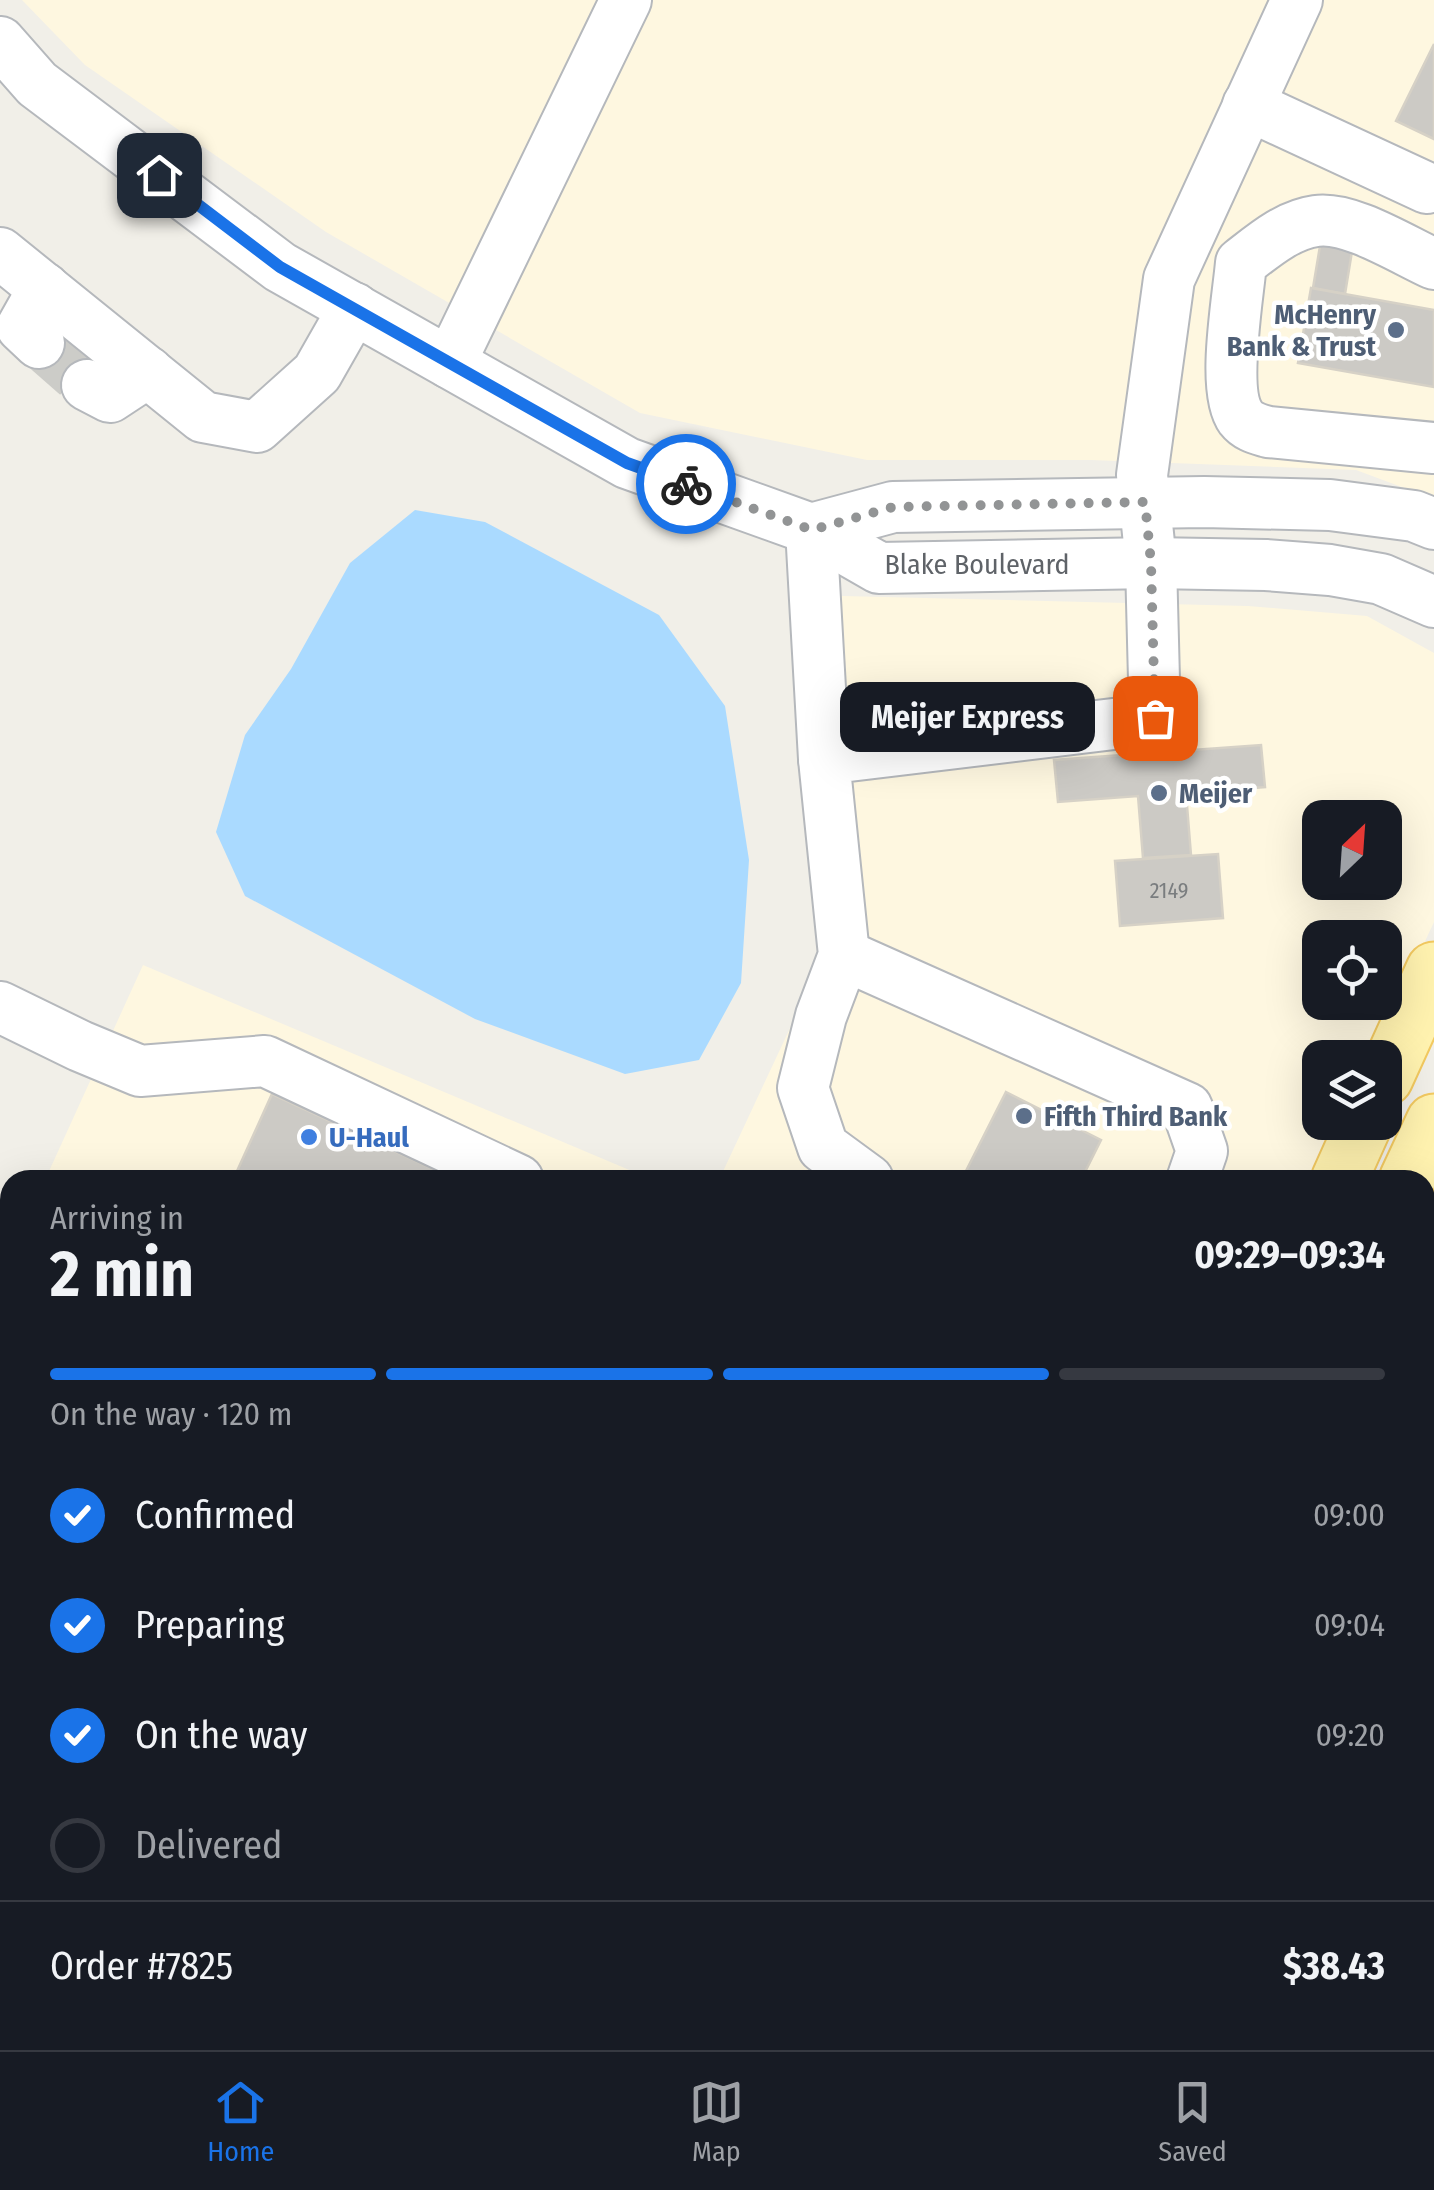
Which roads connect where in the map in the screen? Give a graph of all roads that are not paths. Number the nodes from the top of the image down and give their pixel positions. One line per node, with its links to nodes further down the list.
1 (626, 0): 13 (street)
2 (1297, 0): 4 (street)
3 (0, 42): 11 (street, Blake Boulevard)
4 (1248, 106): 5 (street); 6 (street)
5 (1428, 188)
6 (1186, 240): 8 (street); 17 (street)
7 (0, 253): 10 (street)
8 (1241, 263): 9 (street); 16 (street)
9 (1434, 264)
10 (44, 288): 12 (street); 14 (street)
11 (354, 308): 13 (street, Blake Boulevard); 14 (street)
12 (39, 343)
13 (450, 362): 19 (street, Blake Boulevard)
14 (148, 372): 15 (street)
15 (87, 385)
16 (1434, 448)
17 (1145, 502): 18 (street, Blake Boulevard); 19 (street, Blake Boulevard); 20 (street)
18 (1434, 524)
19 (812, 530): 20 (street, Blake Boulevard); 22 (street)
20 (1151, 563): 21 (street, Blake Boulevard); 22 (street)
21 (1434, 602)
22 (824, 759): 23 (street)
23 (844, 955): 30 (street); 31 (street)
24 (1434, 970): 26 (main road)
25 (0, 1007): 29 (street)
26 (1402, 1041)
27 (1434, 1122): 33 (main road)
28 (1357, 1140): 32 (main road)
29 (497, 1170)
30 (854, 1170)
31 (1195, 1170)
32 (1343, 1170)
33 (1412, 1170)

